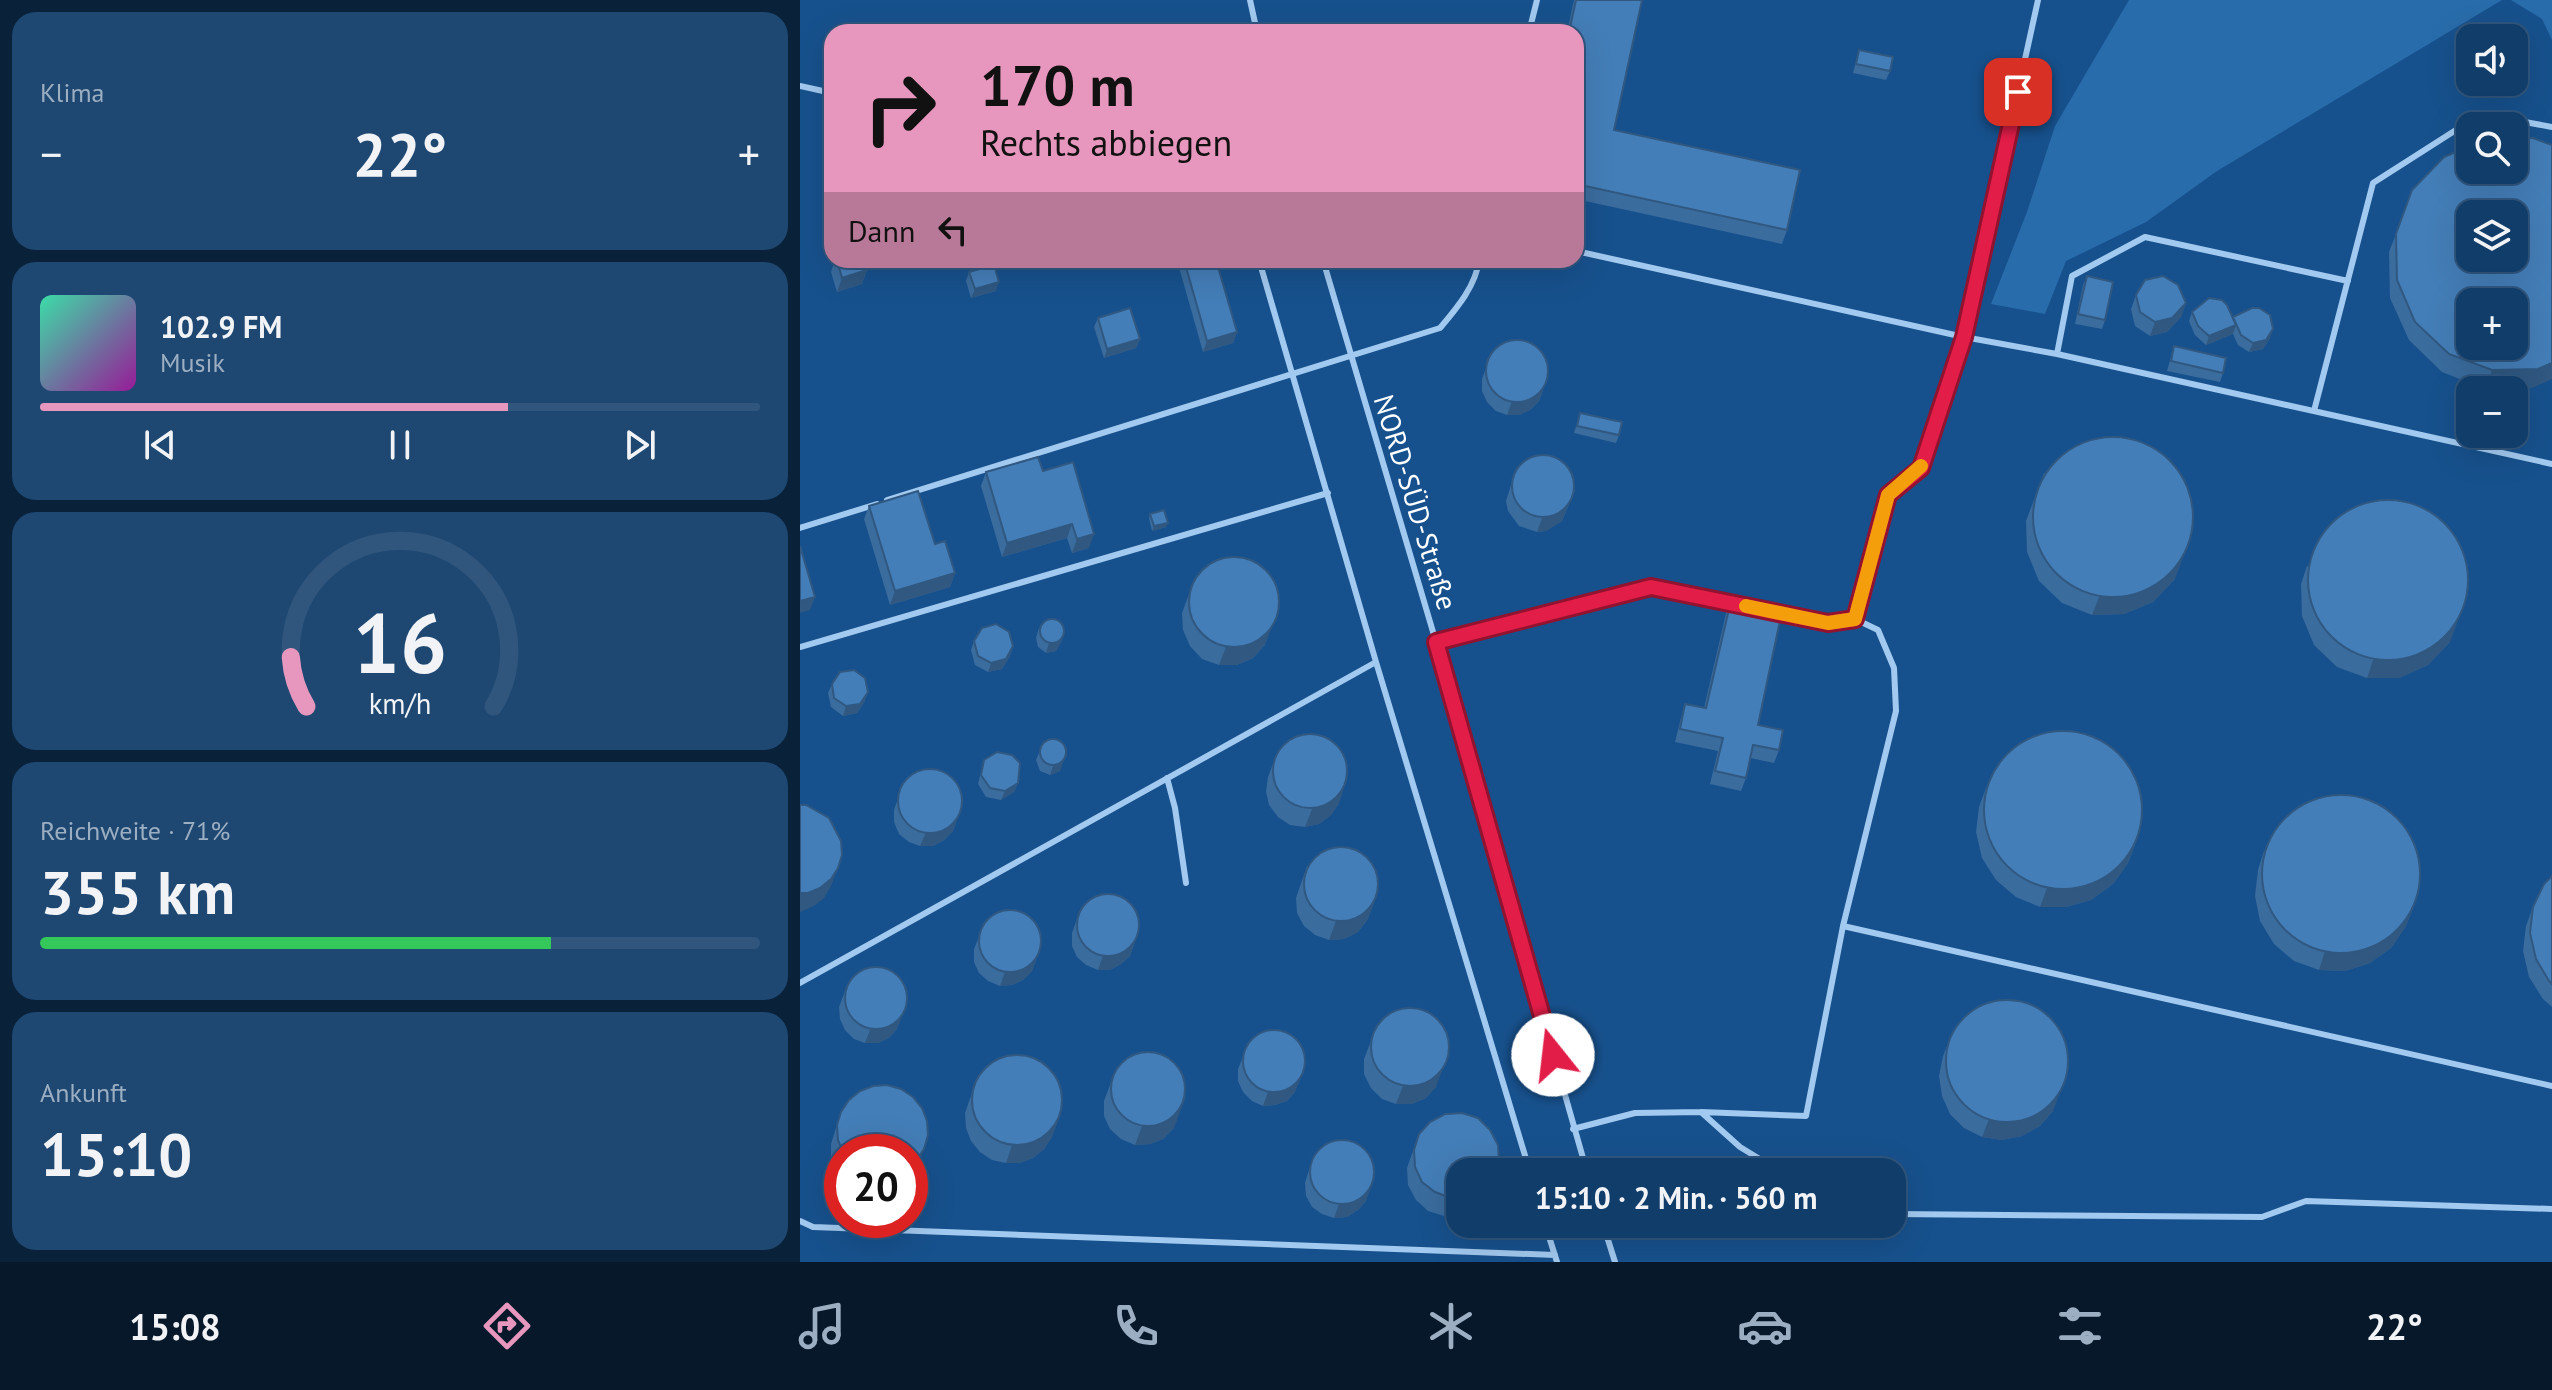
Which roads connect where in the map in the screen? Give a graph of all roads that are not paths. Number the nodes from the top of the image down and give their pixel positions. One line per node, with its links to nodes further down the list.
1 (1250, 0): 4 (lane)
2 (1537, 0): 5 (lane)
3 (2038, 0): 14 (lane)
4 (1255, 24)
5 (1531, 24)
6 (800, 86): 7 (lane)
7 (824, 91)
8 (2552, 127): 13 (lane)
9 (1584, 253): 14 (lane)
10 (1261, 268): 17 (lane)
11 (1325, 268): 16 (lane, NORD-SÜD-Straße)
12 (1478, 268): 16 (lane)
13 (2348, 281): 15 (lane); 18 (lane)
14 (1964, 337): 15 (lane); 24 (lane)
15 (2057, 354): 18 (lane)
16 (1350, 355): 17 (lane); 25 (lane, NORD-SÜD-Straße)
17 (1292, 372): 20 (lane); 21 (lane)
18 (2314, 411): 19 (lane)
19 (2552, 464)
20 (1328, 493): 26 (lane); 27 (lane)
21 (800, 528)
22 (1740, 605): 25 (lane)
23 (1769, 611): 24 (lane)
24 (1855, 619): 30 (lane)
25 (1436, 642): 34 (lane, NORD-SÜD-Straße)
26 (800, 647)
27 (1376, 662): 28 (lane); 35 (lane)
28 (1167, 778): 29 (lane); 31 (lane)
29 (1186, 883)
30 (1843, 926): 32 (lane); 33 (lane)
31 (800, 983)
32 (2552, 1086)
33 (1701, 1112): 34 (lane); 37 (lane)
34 (1573, 1129): 36 (lane, NORD-SÜD-Straße)
35 (1526, 1158)
36 (1582, 1158)
37 (1758, 1158)
38 (2552, 1209): 39 (lane)
39 (1906, 1214)
40 (800, 1221): 43 (lane)
41 (1550, 1238): 43 (lane)
42 (1607, 1238): 44 (lane)
43 (1556, 1258)
44 (1615, 1262)

